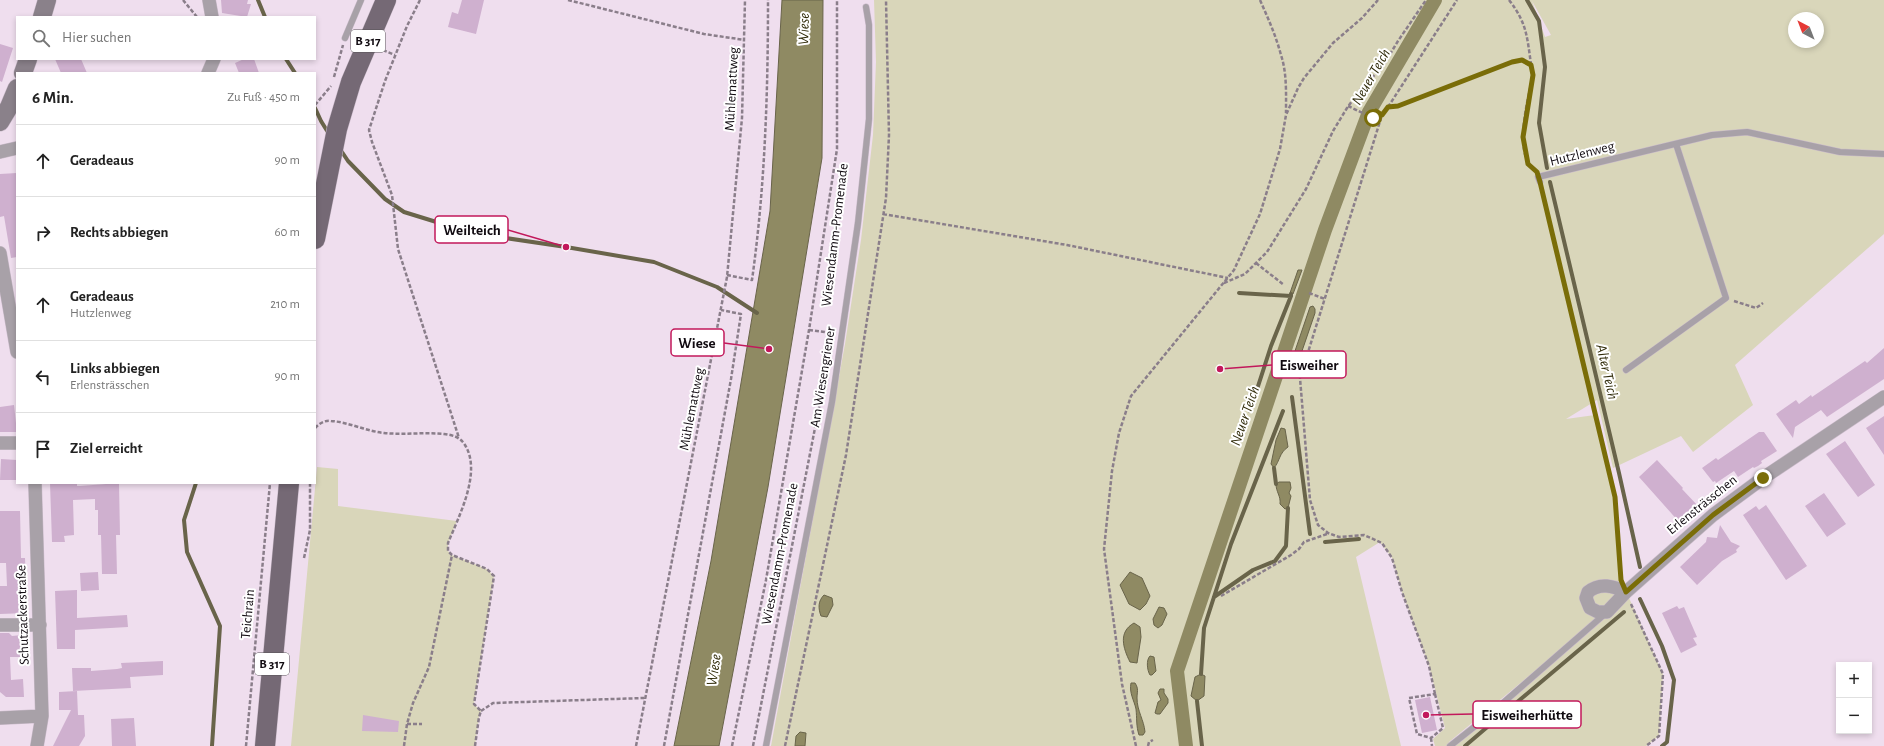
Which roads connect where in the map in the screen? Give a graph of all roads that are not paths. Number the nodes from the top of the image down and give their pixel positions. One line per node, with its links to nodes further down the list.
1 (47, 0): 6 (street)
2 (209, 0): 7 (street)
3 (361, 0): 8 (lane)
4 (386, 0): 20 (main road, B 317)
5 (866, 7): 37 (lane, Am Wiesengriener)
6 (42, 16)
7 (212, 16)
8 (345, 38)
9 (28, 60): 11 (street)
10 (214, 60): 12 (street)
11 (23, 72)
12 (208, 72)
13 (16, 90): 14 (street)
14 (0, 122)
15 (1676, 144): 18 (lane, Hutzlenweg); 19 (lane, Hutzlenweg); 23 (lane)
16 (16, 148): 17 (street)
17 (0, 152)
18 (1884, 154)
19 (1539, 179)
20 (316, 234)
21 (0, 253): 22 (street)
22 (16, 346)
23 (1626, 370)
24 (1884, 397): 29 (street, Erlensträsschen)
25 (0, 443): 26 (street)
26 (16, 443)
27 (35, 484): 32 (street, Schutzackerstraße)
28 (289, 484): 36 (main road, B 317)
29 (1626, 592): 30 (street, Erlensträsschen); 30 (street)
30 (1607, 612): 38 (lane, Erlensträsschen)
31 (0, 625): 32 (street)
32 (40, 625): 33 (street, Schutzackerstraße)
33 (42, 716): 34 (street); 35 (street, Schutzackerstraße)
34 (0, 718)
35 (37, 746)
36 (265, 746)
37 (766, 746)
38 (1450, 746)

